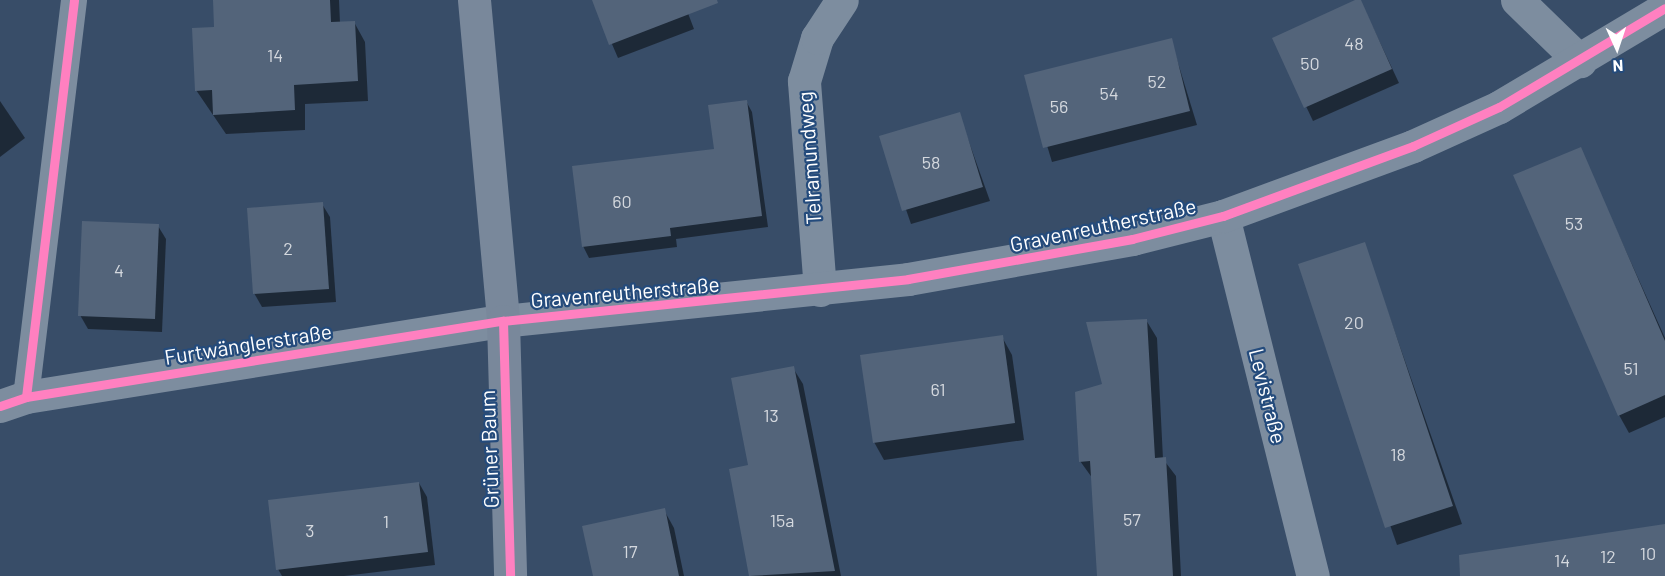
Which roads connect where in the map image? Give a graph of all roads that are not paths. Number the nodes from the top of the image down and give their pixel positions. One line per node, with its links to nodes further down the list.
1 (74, 0): 10 (lane)
2 (474, 0): 9 (street, Grüner Baum)
3 (842, 0): 8 (street, Telramundweg)
4 (1517, 0): 6 (street)
5 (1665, 8): 6 (street, Gravenreutherstraße)
6 (1580, 61): 7 (street, Gravenreutherstraße)
7 (1223, 216): 8 (street, Gravenreutherstraße); 12 (street, Levistraße)
8 (820, 290): 9 (street, Gravenreutherstraße)
9 (503, 321): 10 (street, Furtwänglerstraße); 11 (street, Grüner Baum)
10 (13, 402)
11 (510, 576)
12 (1313, 576)

